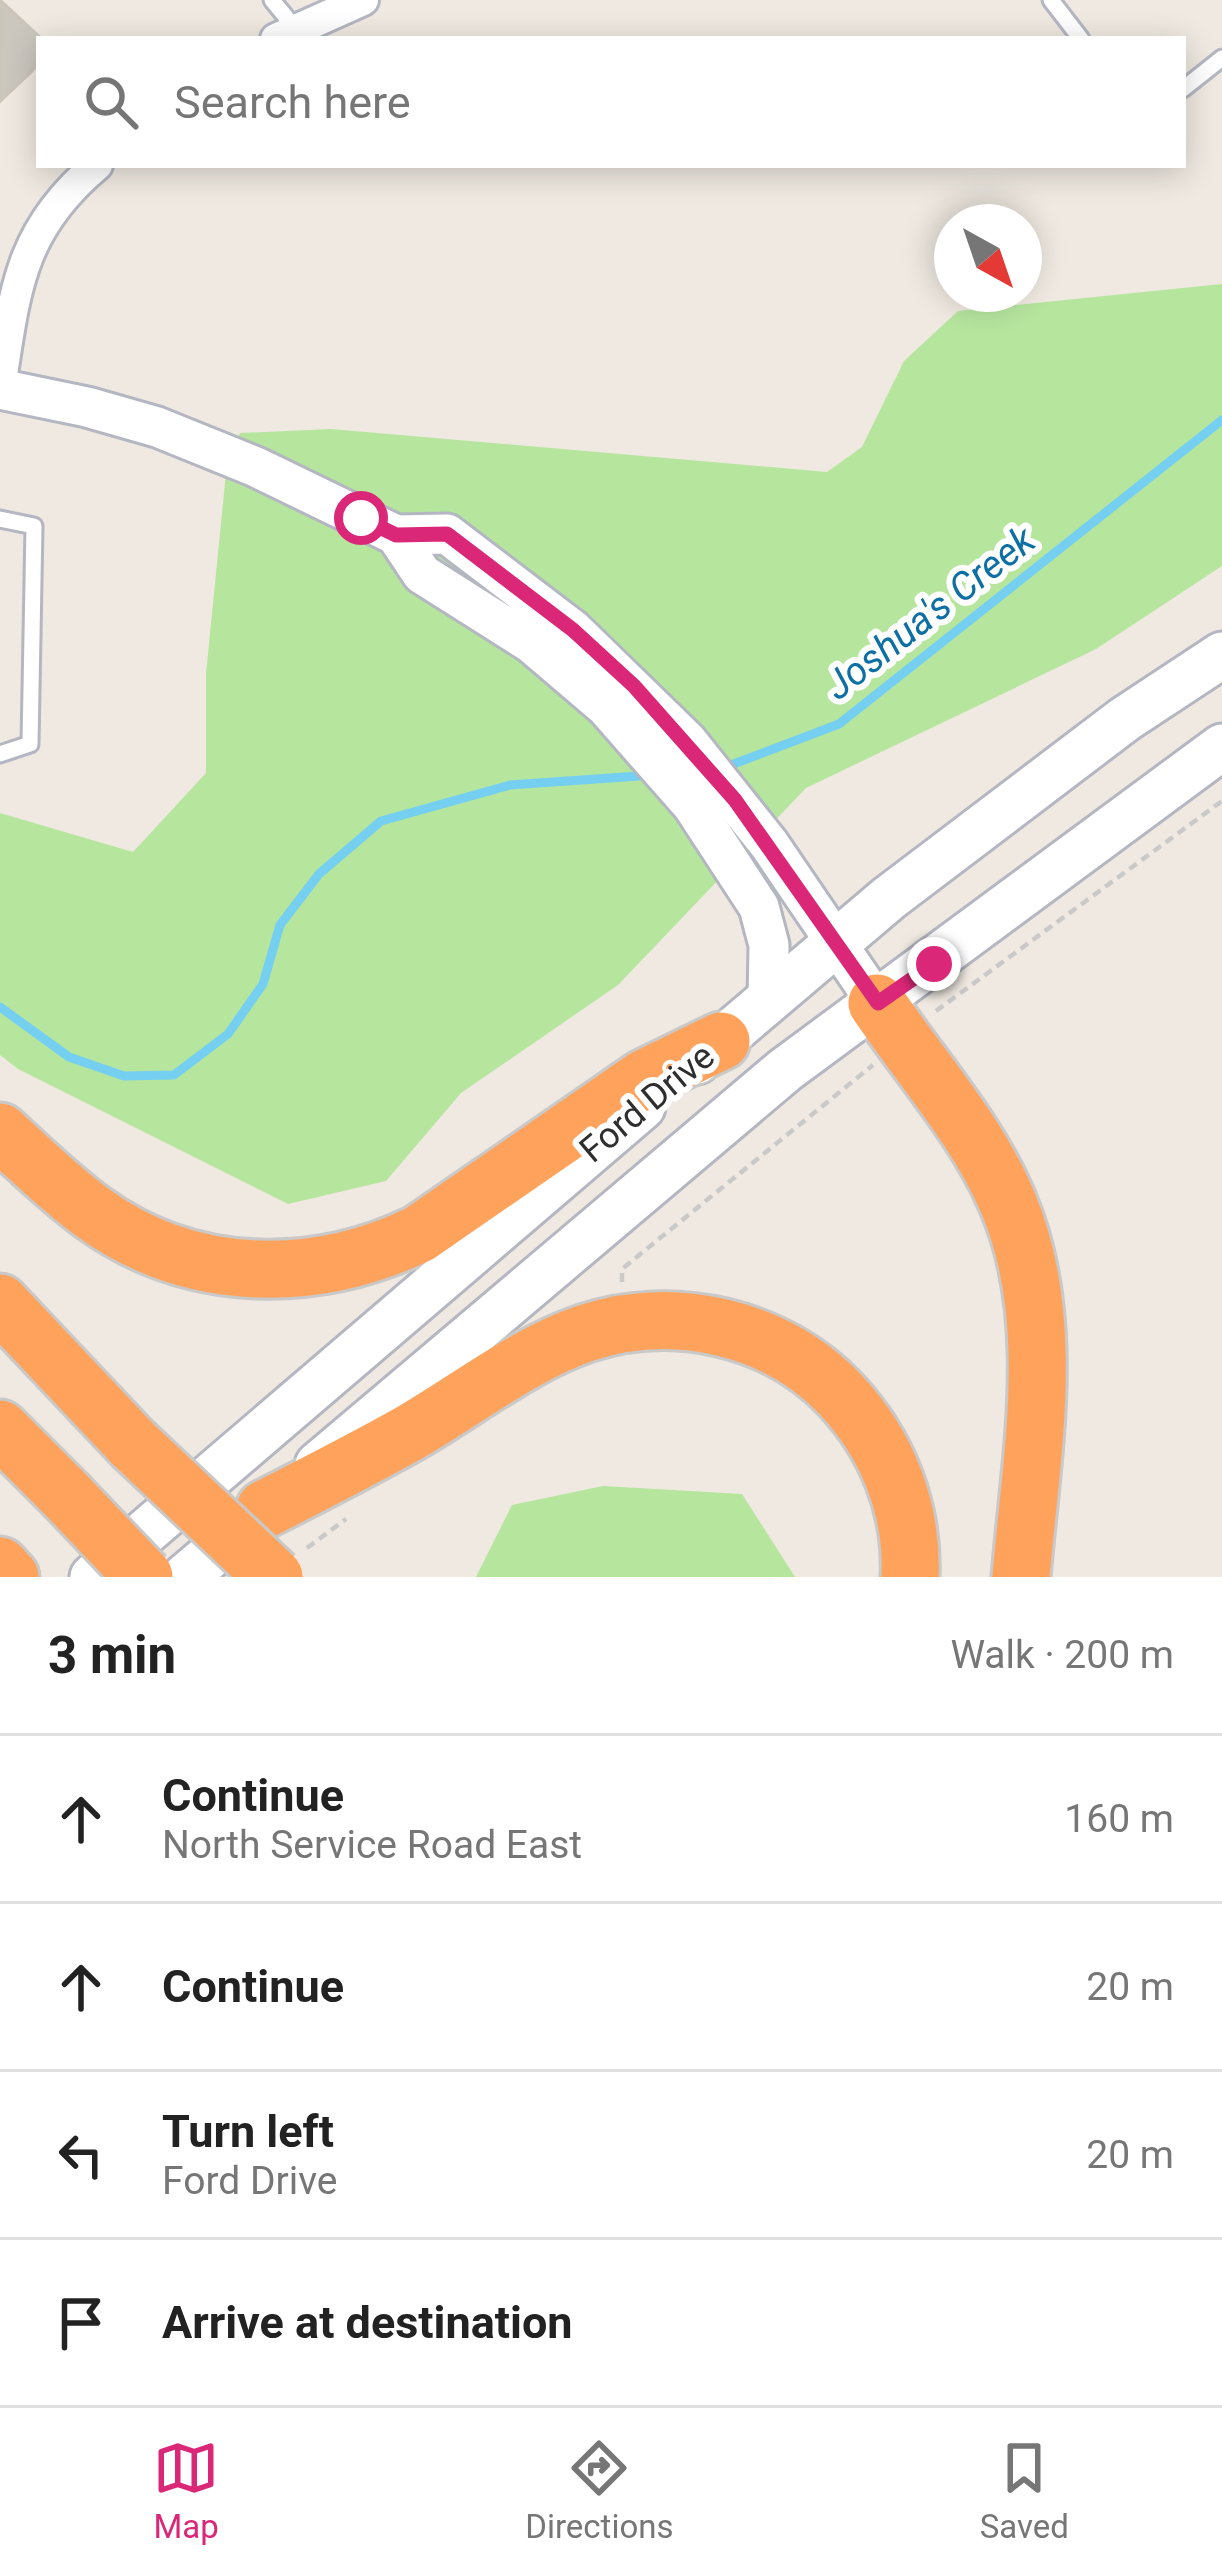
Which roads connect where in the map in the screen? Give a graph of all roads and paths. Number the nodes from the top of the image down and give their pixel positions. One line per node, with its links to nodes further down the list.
1 (272, 0): 4 (lane)
2 (362, 0): 4 (street)
3 (1051, 0): 5 (lane)
4 (286, 34)
5 (1079, 36)
6 (1222, 58): 7 (lane)
7 (1186, 87)
8 (93, 168): 9 (street)
9 (0, 388): 15 (street)
10 (0, 519): 13 (lane)
11 (1222, 655): 16 (main road, Ford Drive)
12 (1222, 747): 19 (main road, Ford Drive)
13 (0, 754)
14 (1222, 801): 17 (path)
15 (766, 877): 16 (street); 18 (street)
16 (837, 943): 18 (main road, Ford Drive); 19 (street)
17 (955, 995)
18 (768, 1001): 20 (main road, Ford Drive)
19 (878, 1003): 24 (main road, Ford Drive); 32 (highway)
20 (721, 1041): 21 (highway); 27 (main road, Ford Drive)
21 (0, 1132)
22 (0, 1303): 30 (highway, bridge)
23 (0, 1429): 28 (highway, bridge)
24 (265, 1509): 29 (main road, Ford Drive); 31 (highway)
25 (0, 1566): 26 (highway)
26 (10, 1577)
27 (93, 1577)
28 (145, 1577)
29 (184, 1577)
30 (274, 1577)
31 (910, 1577)
32 (1021, 1577)

